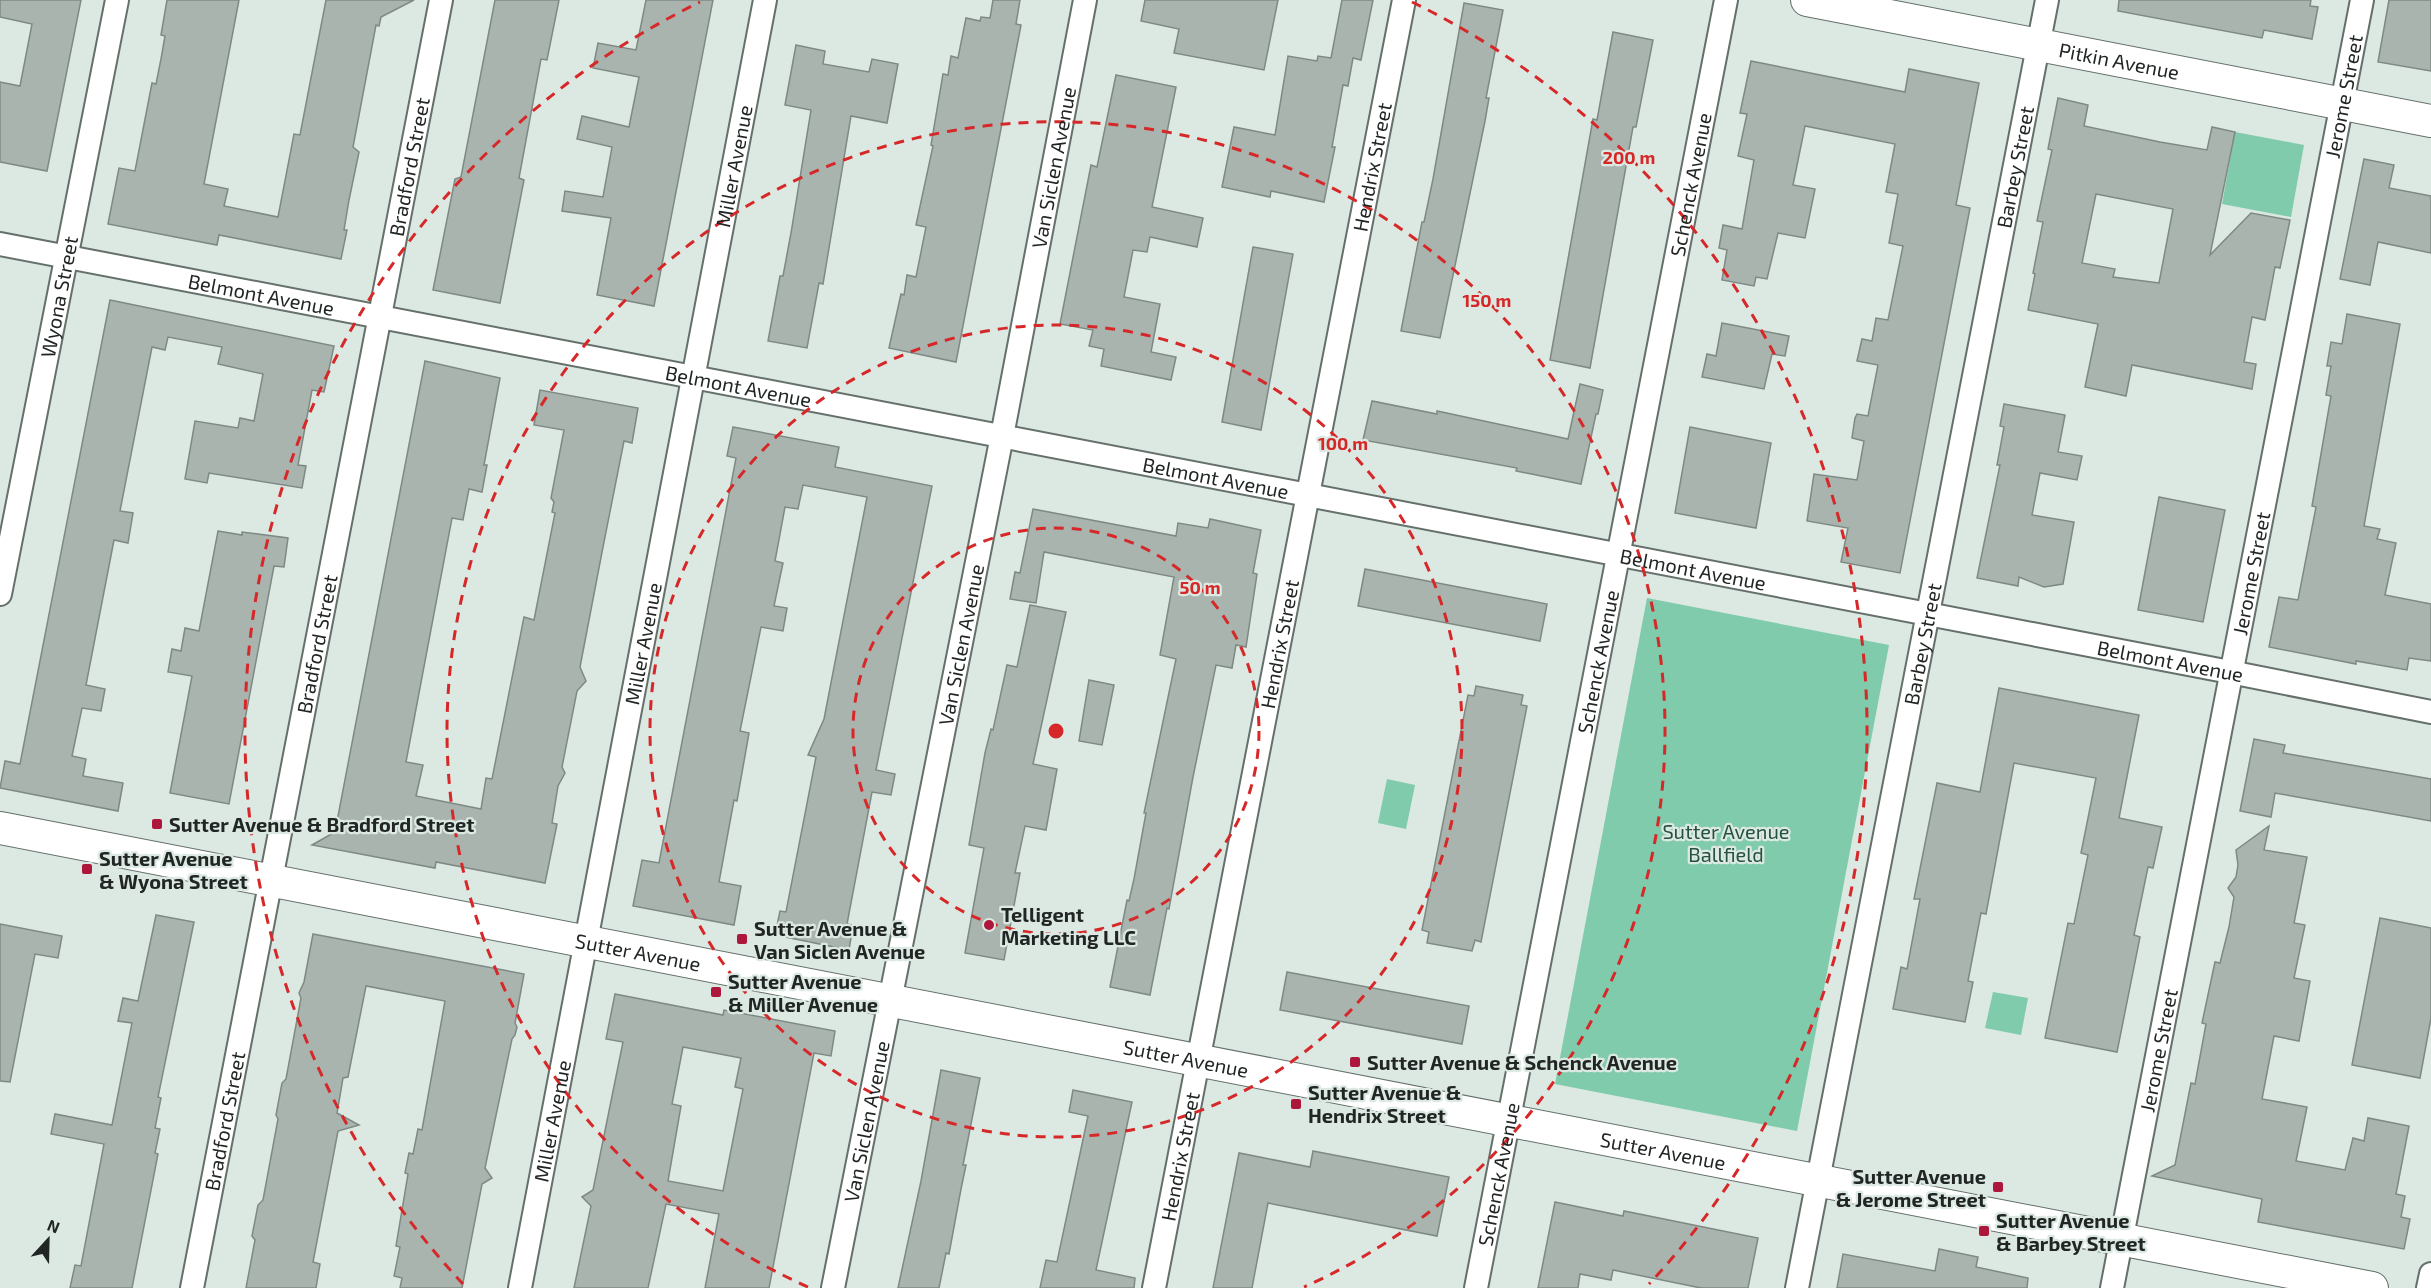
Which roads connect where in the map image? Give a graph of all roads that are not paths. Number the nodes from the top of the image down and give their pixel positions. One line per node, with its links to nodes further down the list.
1 (117, 0): 14 (street, Wyona Street)
2 (441, 0): 15 (street, Bradford Street)
3 (765, 0): 16 (street, Miller Avenue)
4 (1085, 0): 17 (street, Van Siclen Avenue)
5 (1404, 0): 18 (street, Hendrix Street)
6 (1726, 0): 19 (street, Schenck Avenue)
7 (1807, 0): 10 (street, Pitkin Avenue)
8 (2047, 0): 10 (street, Barbey Street)
9 (2362, 0): 11 (street, Jerome Street)
10 (2038, 45): 11 (street, Pitkin Avenue); 21 (street, Barbey Street)
11 (2342, 104): 12 (street, Pitkin Avenue); 22 (street, Jerome Street)
12 (2431, 121)
13 (0, 244): 14 (street, Belmont Avenue)
14 (66, 257): 15 (street, Belmont Avenue); 20 (street, Wyona Street)
15 (379, 317): 16 (street, Belmont Avenue); 25 (street, Bradford Street)
16 (692, 377): 17 (street, Belmont Avenue); 26 (street, Miller Avenue)
17 (1002, 436): 18 (street, Belmont Avenue); 27 (street, Van Siclen Avenue)
18 (1307, 494): 19 (street, Belmont Avenue); 28 (street, Hendrix Street)
19 (1617, 554): 21 (street, Belmont Avenue); 29 (street, Schenck Avenue)
20 (0, 594)
21 (1928, 615): 22 (street, Belmont Avenue); 30 (street, Barbey Street)
22 (2230, 672): 23 (street, Belmont Avenue); 31 (street, Jerome Street)
23 (2431, 712)
24 (0, 828): 25 (street, Sutter Avenue)
25 (269, 881): 26 (street, Sutter Avenue); 33 (street, Bradford Street)
26 (586, 943): 27 (street, Sutter Avenue); 34 (street, Miller Avenue)
27 (889, 1001): 28 (street, Sutter Avenue); 35 (street, Van Siclen Avenue)
28 (1198, 1061): 29 (street, Sutter Avenue); 36 (street, Hendrix Street)
29 (1509, 1121): 30 (street, Sutter Avenue); 37 (street, Schenck Avenue)
30 (1818, 1181): 31 (street, Sutter Avenue); 38 (street, Barbey Street)
31 (2122, 1240): 39 (street, Jerome Street); 40 (street, Sutter Avenue)
32 (2431, 1274): 41 (street)
33 (192, 1288)
34 (520, 1288)
35 (833, 1288)
36 (1154, 1288)
37 (1476, 1288)
38 (1797, 1288)
39 (2112, 1288)
40 (2372, 1288)
41 (2428, 1288)

